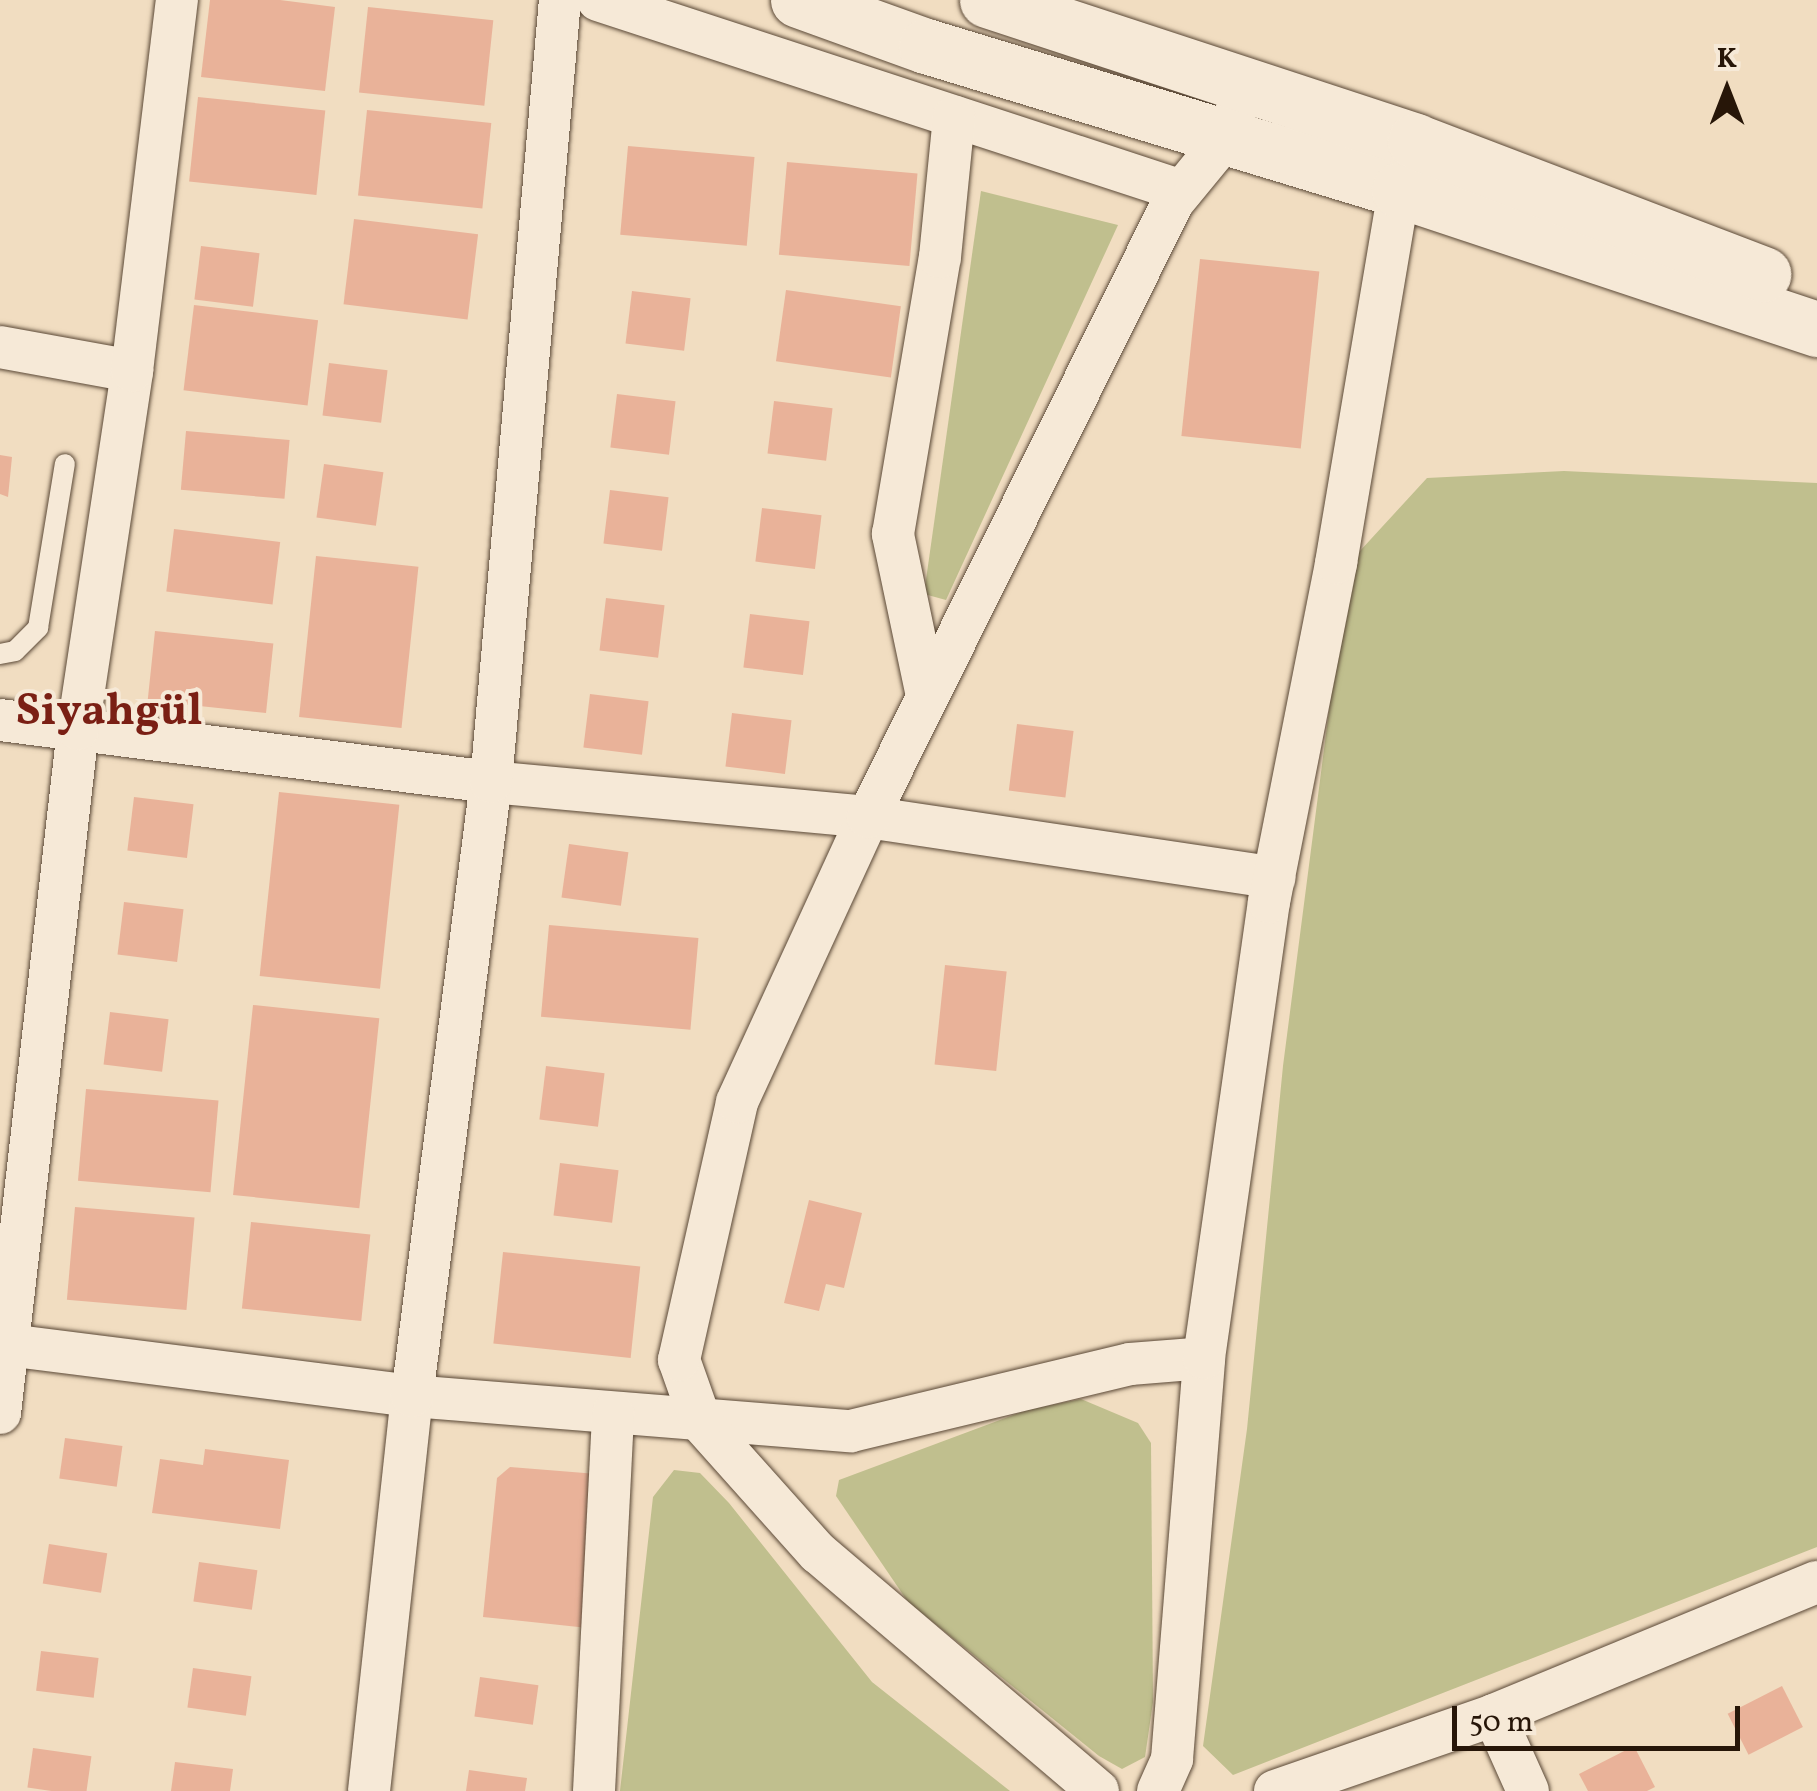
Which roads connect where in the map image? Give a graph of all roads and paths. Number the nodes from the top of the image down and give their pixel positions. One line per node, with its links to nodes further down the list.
1 (177, 0): 14 (street)
2 (560, 0): 20 (street)
3 (598, 0): 7 (street)
4 (798, 0): 8 (main road)
5 (987, 0): 6 (main road)
6 (1247, 86): 8 (street); 11 (main road)
7 (954, 116): 10 (street); 17 (street)
8 (1224, 140): 9 (main road); 10 (street)
9 (1399, 190): 12 (main road); 22 (street)
10 (1182, 191): 17 (street)
11 (1817, 294)
12 (1817, 329)
13 (0, 347): 14 (street)
14 (132, 372): 19 (street)
15 (64, 464): 16 (lane)
16 (0, 654)
17 (926, 696): 21 (street)
18 (0, 720): 19 (street)
19 (78, 730): 20 (street); 23 (street)
20 (491, 782): 21 (street); 25 (street)
21 (868, 817): 22 (street); 28 (street)
22 (1274, 878): 24 (street)
23 (3, 1345): 25 (street); 26 (street)
24 (1204, 1358): 28 (street); 34 (street)
25 (412, 1396): 27 (street); 31 (street)
26 (0, 1413)
27 (613, 1414): 28 (street); 32 (street)
28 (701, 1422): 33 (street)
29 (1817, 1582): 30 (street)
30 (1494, 1715): 35 (street); 36 (street)
31 (369, 1791)
32 (594, 1791)
33 (1098, 1791)
34 (1158, 1791)
35 (1276, 1791)
36 (1528, 1791)

